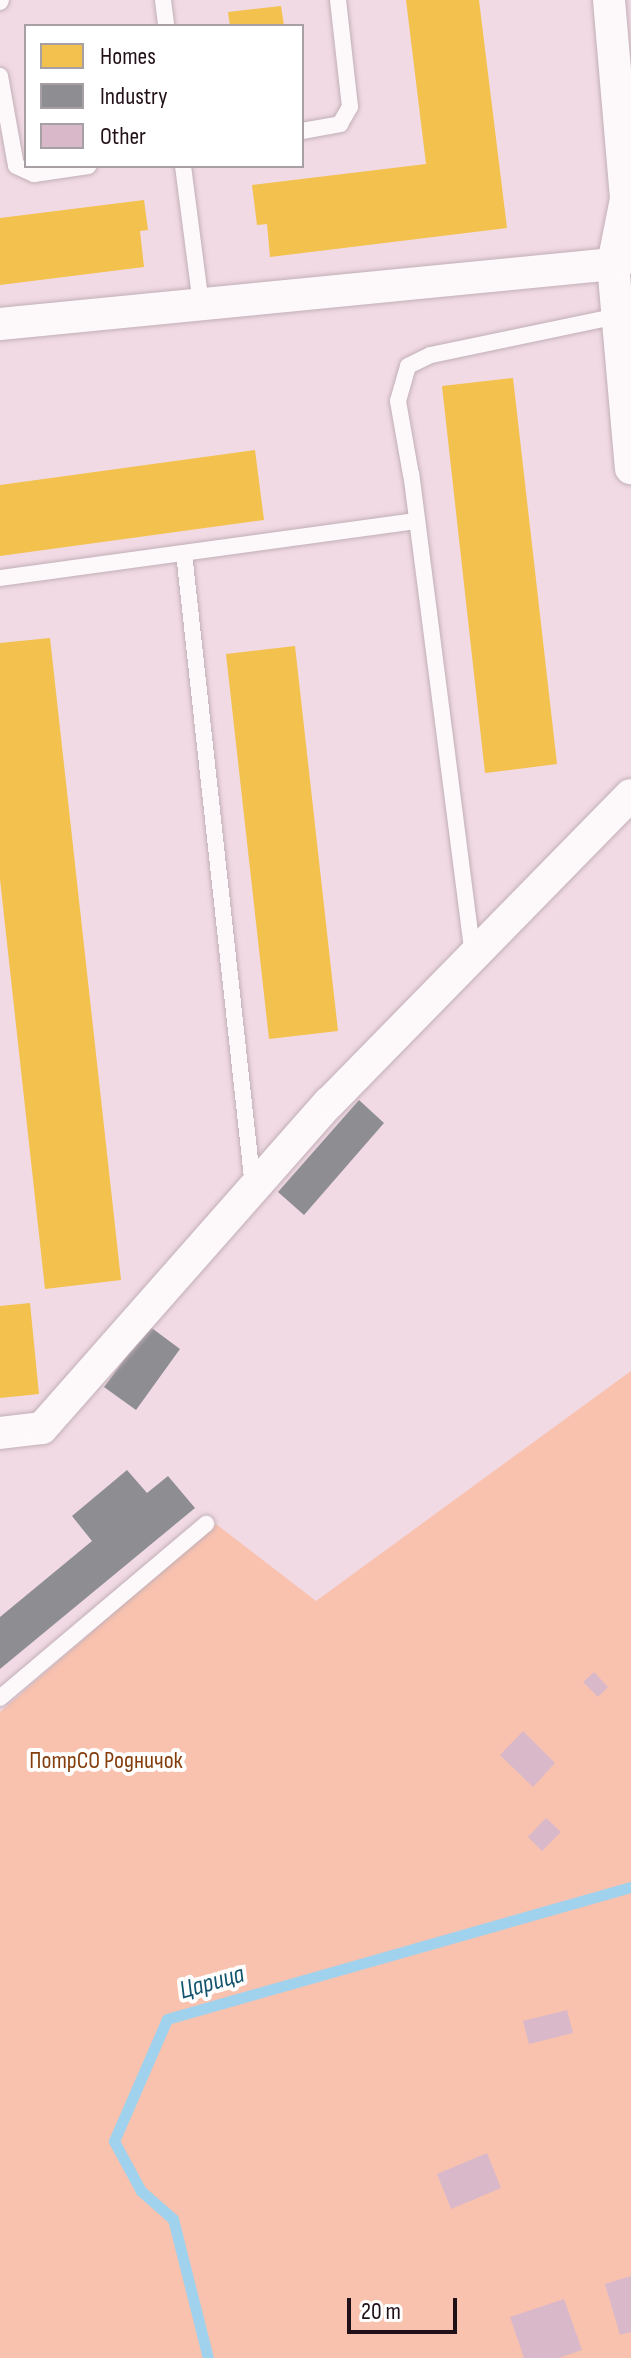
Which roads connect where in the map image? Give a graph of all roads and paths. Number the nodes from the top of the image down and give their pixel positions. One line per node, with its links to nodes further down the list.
1 (163, 0): 4 (lane)
2 (338, 0): 6 (lane)
3 (609, 0): 9 (street)
4 (166, 24)
5 (0, 76): 7 (lane)
6 (304, 131)
7 (74, 168)
8 (183, 168): 10 (lane)
9 (622, 260): 10 (street); 11 (street)
10 (201, 304): 12 (street)
11 (617, 316): 13 (street); 14 (lane)
12 (0, 324)
13 (631, 468)
14 (417, 521): 15 (lane); 18 (lane)
15 (184, 553): 16 (lane); 19 (lane)
16 (0, 578)
17 (631, 795): 18 (street)
18 (473, 956): 19 (street)
19 (253, 1188): 20 (street)
20 (0, 1433)
21 (206, 1524): 22 (lane)
22 (0, 1698)

